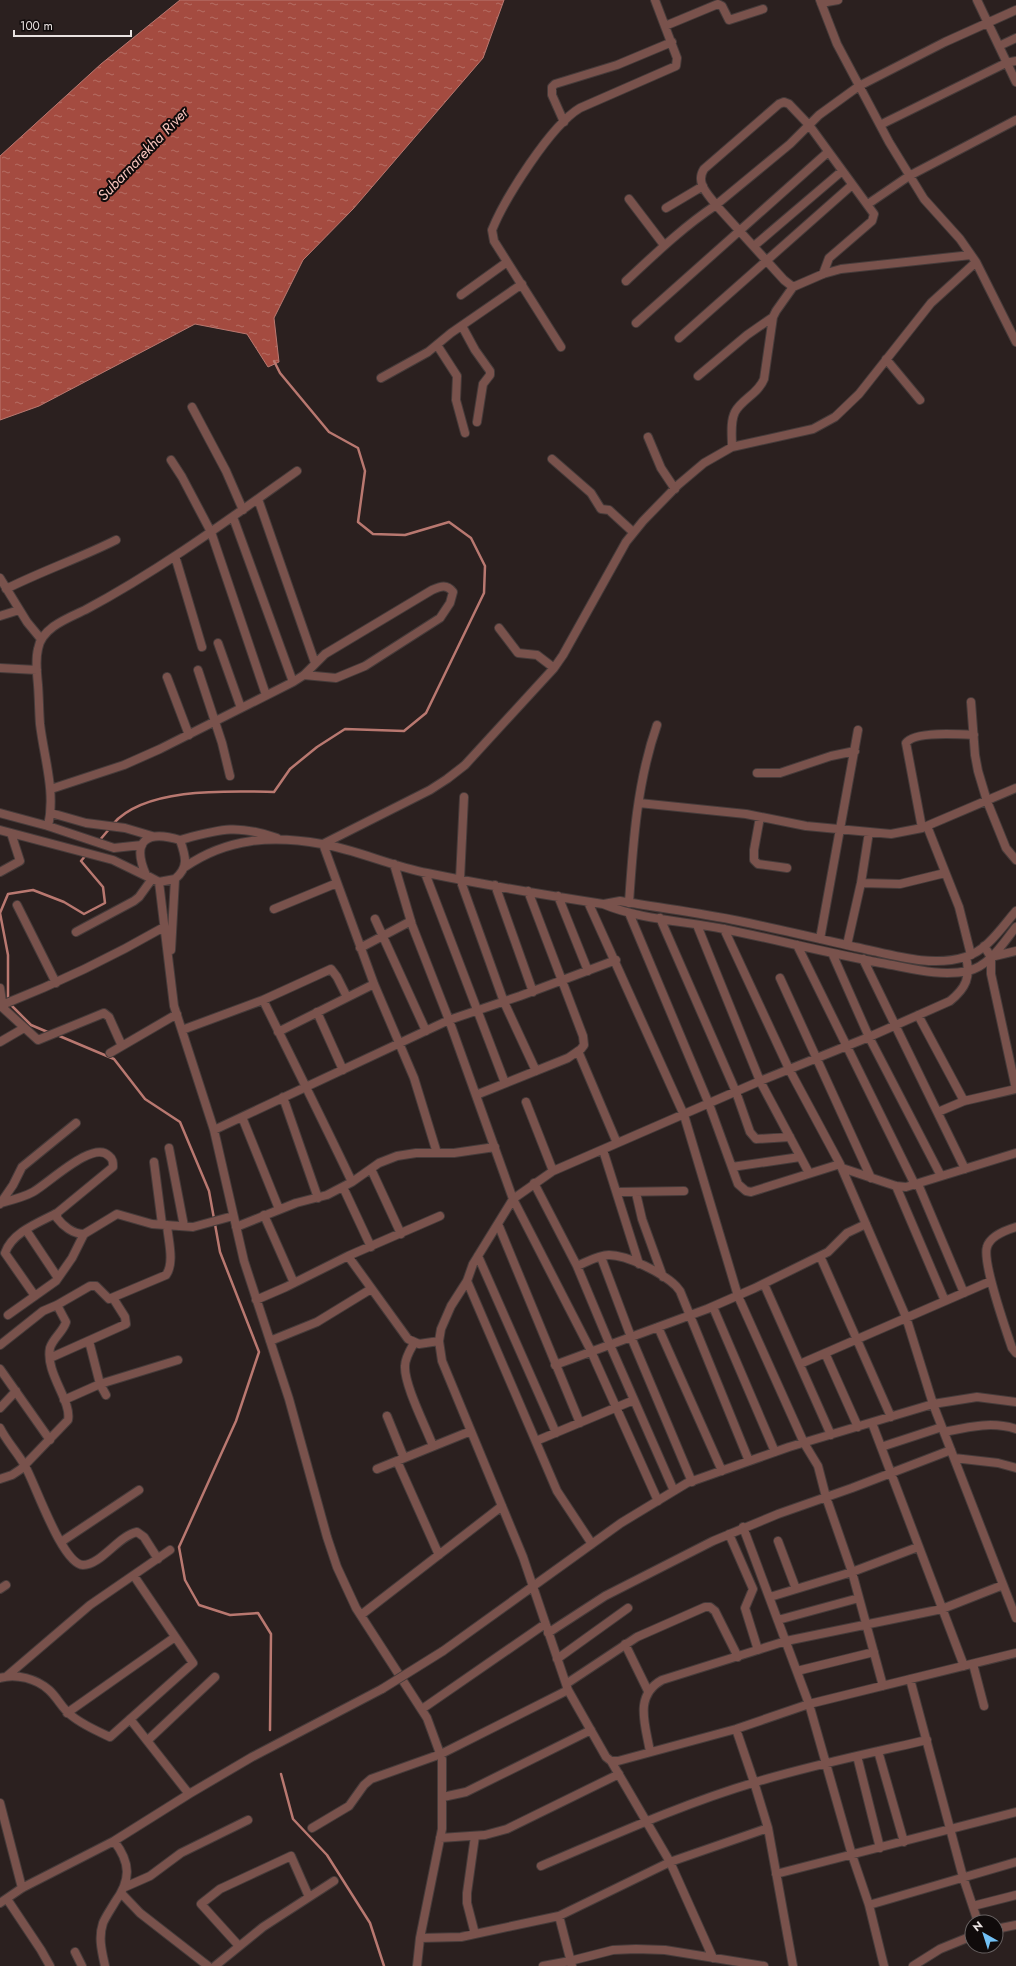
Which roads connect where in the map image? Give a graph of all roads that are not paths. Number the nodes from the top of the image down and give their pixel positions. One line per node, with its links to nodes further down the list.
1 (655, 0): 8 (street)
2 (838, 0): 4 (street)
3 (977, 0): 7 (street)
4 (821, 1): 15 (street)
5 (763, 9): 8 (street)
6 (1016, 10): 7 (street)
7 (988, 22): 11 (street); 15 (street)
8 (665, 26): 10 (street)
9 (1016, 38): 11 (street)
10 (672, 42): 17 (street); 17 (street)
11 (999, 46): 13 (street)
12 (1016, 61): 13 (street)
13 (1006, 63): 14 (street); 19 (street)
14 (1016, 81)
15 (859, 86): 18 (street); 19 (street)
16 (1016, 120): 22 (street)
17 (564, 122): 34 (street)
18 (810, 124): 20 (street); 24 (street); 27 (street)
19 (880, 125): 22 (street)
20 (828, 152): 21 (street); 29 (street)
21 (842, 171): 23 (street); 31 (street)
22 (910, 176): 26 (street); 32 (street)
23 (852, 185): 26 (street); 33 (street)
24 (703, 186): 27 (street); 28 (street)
25 (629, 198): 30 (street)
26 (868, 204): 35 (street)
27 (716, 205): 29 (street); 30 (street)
28 (666, 208)
29 (741, 231): 31 (street); 41 (street)
30 (664, 245): 36 (street)
31 (754, 246): 33 (street)
32 (973, 259): 35 (street); 44 (street); 47 (street)
33 (767, 261): 38 (street); 43 (street)
34 (507, 262): 37 (street); 39 (street)
35 (823, 274): 38 (street)
36 (626, 281)
37 (522, 284): 42 (street); 46 (street)
38 (793, 287): 40 (street)
39 (461, 295)
40 (773, 317): 48 (street); 55 (street)
41 (636, 323)
42 (462, 326): 45 (street); 52 (street)
43 (678, 338)
44 (1016, 342)
45 (437, 345): 49 (street); 53 (street)
46 (561, 347)
47 (886, 359): 50 (street); 55 (street)
48 (698, 376)
49 (381, 378)
50 (920, 400)
51 (192, 407): 61 (street)
52 (477, 422)
53 (465, 433)
54 (648, 437): 59 (street)
55 (732, 447): 59 (street)
56 (552, 459): 64 (street)
57 (171, 460): 63 (street)
58 (297, 471): 60 (street)
59 (675, 489): 64 (street)
60 (258, 499): 61 (street); 75 (street)
61 (243, 510): 62 (street)
62 (232, 517): 63 (street); 82 (street)
63 (211, 532): 66 (street); 83 (street)
64 (633, 532): 77 (street)
65 (116, 540): 68 (street)
66 (175, 556): 72 (street); 74 (street)
67 (0, 578): 68 (street)
68 (6, 589): 69 (street)
69 (19, 610): 70 (street); 72 (street)
70 (0, 616)
71 (499, 628): 77 (street)
72 (41, 639): 78 (street)
73 (218, 643): 85 (street)
74 (202, 647)
75 (316, 663): 80 (street); 80 (street)
76 (0, 668): 78 (street)
77 (554, 668): 111 (street)
78 (37, 670): 95 (street)
79 (198, 670): 86 (street)
80 (304, 675): 82 (street)
81 (167, 677): 89 (street)
82 (293, 682): 83 (street)
83 (266, 695): 85 (street)
84 (971, 702): 90 (street)
85 (241, 708): 86 (street)
86 (214, 722): 89 (street); 93 (street)
87 (657, 725): 98 (street)
88 (858, 730): 91 (street)
89 (189, 735): 95 (street)
90 (974, 735): 97 (street); 103 (street)
91 (855, 751): 92 (street); 105 (street)
92 (757, 772)
93 (230, 776)
94 (1016, 788): 97 (street)
95 (51, 789): 100 (street)
96 (464, 796): 120 (street)
97 (987, 801): 103 (street); 113 (street)
98 (640, 803): 101 (street); 129 (street)
99 (0, 813): 102 (street)
100 (51, 813): 102 (street); 108 (street)
101 (760, 817): 105 (street); 116 (street)
102 (48, 826): 112 (street)
103 (924, 827): 106 (street); 118 (street)
104 (0, 830): 107 (street)
105 (841, 830): 106 (street); 144 (street)
106 (869, 832): 124 (street)
107 (11, 833): 117 (street); 122 (street)
108 (152, 836): 110 (street); 112 (street)
109 (279, 839): 110 (street); 111 (street); 115 (street)
110 (180, 840): 115 (street)
111 (322, 844): 114 (street); 123 (street)
112 (142, 845): 122 (street)
113 (1016, 860)
114 (394, 864): 119 (street); 137 (street)
115 (185, 867): 121 (street)
116 (787, 868)
117 (0, 872)
118 (945, 872): 124 (street); 151 (street)
119 (426, 873): 120 (street); 168 (street)
120 (460, 879): 125 (street); 166 (street)
121 (175, 880): 122 (street); 157 (street)
122 (155, 881): 139 (street); 142 (street)
123 (337, 883): 132 (street); 148 (street)
124 (861, 883): 146 (street)
125 (495, 885): 126 (street); 163 (street)
126 (528, 891): 127 (street); 159 (street)
127 (558, 896): 128 (street); 155 (street)
128 (588, 902): 130 (street); 154 (street)
129 (629, 902): 130 (street); 144 (street)
130 (604, 904): 134 (street)
131 (17, 905): 160 (street)
132 (274, 909)
133 (1016, 911): 147 (street)
134 (629, 913): 135 (street); 198 (street)
135 (660, 918): 138 (street); 193 (street)
136 (375, 919): 143 (street)
137 (411, 921): 143 (street); 172 (street)
138 (697, 924): 141 (street); 189 (street)
139 (164, 927): 157 (street); 160 (street)
140 (1016, 927): 152 (street)
141 (724, 929): 145 (street); 186 (street)
142 (76, 932)
143 (382, 936): 148 (street); 176 (street)
144 (820, 939): 146 (street)
145 (797, 945): 150 (street); 182 (street)
146 (848, 945): 151 (street)
147 (984, 946): 151 (street); 152 (street)
148 (360, 948): 161 (street)
149 (1016, 951): 152 (street)
150 (832, 953): 153 (street); 178 (street)
151 (968, 956): 156 (street)
152 (991, 957): 156 (street); 192 (street)
153 (863, 959): 156 (street); 173 (street)
154 (616, 960): 155 (street); 200 (street)
155 (588, 971): 159 (street)
156 (969, 971): 171 (street)
157 (169, 973): 170 (street)
158 (780, 978): 185 (street)
159 (562, 980): 163 (street); 183 (street)
160 (56, 983): 167 (street)
161 (374, 984): 164 (street); 180 (street)
162 (0, 988): 167 (street)
163 (533, 992): 166 (street)
164 (347, 997): 165 (street); 169 (street)
165 (263, 1000): 175 (street); 177 (street)
166 (504, 1002): 168 (street); 188 (street)
167 (3, 1010): 174 (street)
168 (478, 1010): 172 (street); 190 (street)
169 (317, 1012): 177 (street); 187 (street)
170 (177, 1014): 175 (street); 181 (street)
171 (918, 1015): 173 (street); 196 (street)
172 (450, 1020): 176 (street); 194 (street)
173 (894, 1026): 178 (street); 199 (street)
174 (24, 1028): 179 (street); 181 (street)
175 (182, 1030): 203 (street)
176 (426, 1031): 180 (street)
177 (278, 1032): 191 (street)
178 (869, 1037): 182 (street); 219 (street)
179 (0, 1042)
180 (399, 1043): 187 (street); 209 (street)
181 (122, 1046): 184 (street)
182 (847, 1046): 185 (street); 223 (street)
183 (578, 1051): 188 (street); 205 (street)
184 (110, 1053)
185 (817, 1058): 186 (street); 220 (street)
186 (789, 1069): 189 (street); 213 (street)
187 (343, 1070): 191 (street)
188 (536, 1071): 190 (street)
189 (760, 1081): 193 (street); 204 (street)
190 (505, 1083): 194 (street)
191 (307, 1086): 195 (street); 221 (street)
192 (1016, 1089): 196 (street)
193 (736, 1092): 198 (street); 204 (street)
194 (476, 1095): 206 (street)
195 (283, 1097): 201 (street); 229 (street)
196 (964, 1101): 199 (street)
197 (526, 1102): 217 (street)
198 (709, 1104): 200 (street); 214 (street)
199 (938, 1112): 215 (street)
200 (684, 1115): 205 (street); 263 (street)
201 (242, 1117): 203 (street); 232 (street)
202 (76, 1123): 231 (street)
203 (214, 1130): 235 (street)
204 (790, 1138): 211 (street)
205 (617, 1143): 208 (street)
206 (495, 1147): 209 (street); 230 (street)
207 (169, 1148): 240 (street)
208 (603, 1150): 217 (street); 227 (street)
209 (437, 1153): 216 (street)
210 (1016, 1153): 215 (street)
211 (800, 1157): 214 (street); 218 (street)
212 (154, 1162): 239 (street)
213 (841, 1166): 218 (street); 220 (street); 238 (street)
214 (732, 1167): 218 (street)
215 (965, 1168): 219 (street)
216 (371, 1169): 221 (street); 245 (street)
217 (553, 1171): 222 (street)
218 (809, 1173)
219 (941, 1176): 223 (street)
220 (871, 1178): 224 (street)
221 (352, 1182): 225 (street)
222 (534, 1183): 230 (street); 253 (street)
223 (917, 1185): 224 (street); 261 (street)
224 (896, 1186): 266 (street)
225 (343, 1187): 229 (street); 246 (street)
226 (684, 1191): 228 (street)
227 (617, 1192): 228 (street); 252 (street)
228 (636, 1193): 254 (street)
229 (318, 1198): 232 (street)
230 (514, 1199): 237 (street); 281 (street)
231 (0, 1202): 233 (street)
232 (279, 1209): 234 (street)
233 (57, 1213): 243 (street); 244 (street)
234 (264, 1215): 241 (street); 258 (street)
235 (233, 1216): 240 (street); 241 (street)
236 (440, 1216): 245 (street)
237 (498, 1224): 248 (street); 287 (street)
238 (866, 1224): 249 (street); 271 (street)
239 (165, 1225): 240 (street); 244 (street); 264 (street)
240 (189, 1226)
241 (236, 1227): 265 (street)
242 (1016, 1227): 257 (street)
243 (26, 1230): 250 (street); 255 (street)
244 (84, 1234): 255 (street)
245 (401, 1234): 246 (street)
246 (371, 1247): 247 (street)
247 (348, 1256): 258 (street); 260 (street)
248 (478, 1256): 256 (street); 307 (street)
249 (820, 1256): 259 (street); 274 (street)
250 (3, 1257): 262 (street)
251 (601, 1257): 252 (street); 253 (street); 273 (street)
252 (639, 1264): 254 (street)
253 (577, 1266): 280 (street)
254 (663, 1277): 270 (street)
255 (58, 1278): 262 (street)
256 (467, 1281): 276 (street); 310 (street)
257 (992, 1281): 261 (street); 283 (street)
258 (294, 1283): 265 (street)
259 (764, 1284): 263 (street); 286 (street)
260 (371, 1289): 275 (street); 278 (street)
261 (964, 1293): 266 (street)
262 (35, 1296): 269 (street)
263 (738, 1296): 268 (street); 311 (street)
264 (113, 1298): 267 (street); 277 (street)
265 (256, 1300): 275 (street)
266 (944, 1301): 271 (street)
267 (57, 1305): 279 (street); 284 (street)
268 (713, 1306): 270 (street); 315 (street)
269 (8, 1315)
270 (690, 1315): 272 (street); 318 (street)
271 (906, 1317): 274 (street); 295 (street)
272 (658, 1327): 273 (street); 322 (street)
273 (631, 1337): 280 (street); 325 (street)
274 (856, 1339): 282 (street); 299 (street)
275 (270, 1341): 349 (street)
276 (439, 1341): 278 (street); 306 (street)
277 (89, 1342): 284 (street); 289 (street)
278 (414, 1343): 312 (street)
279 (0, 1344)
280 (610, 1345): 281 (street); 293 (street)
281 (591, 1352): 287 (street); 296 (street)
282 (825, 1353): 286 (street); 302 (street)
283 (1016, 1353)
284 (50, 1358): 292 (street)
285 (178, 1360): 289 (street)
286 (800, 1364): 308 (street)
287 (556, 1365): 300 (street)
288 (0, 1369): 290 (street)
289 (100, 1384): 291 (street); 292 (street)
290 (16, 1390): 297 (street); 309 (street)
291 (106, 1396)
292 (64, 1400): 309 (street)
293 (634, 1400): 296 (street); 327 (street)
294 (1016, 1402): 295 (street)
295 (933, 1404): 299 (street); 305 (street)
296 (615, 1406): 300 (street); 329 (street)
297 (0, 1408)
298 (386, 1416): 317 (street)
299 (891, 1417): 301 (street)
300 (580, 1423): 307 (street)
301 (872, 1423): 302 (street); 313 (street)
302 (858, 1427): 308 (street)
303 (0, 1428): 319 (street)
304 (1016, 1428): 305 (street)
305 (943, 1430): 313 (street); 314 (street)
306 (471, 1431): 312 (street); 330 (street)
307 (556, 1433): 310 (street)
308 (831, 1435): 311 (street)
309 (50, 1440): 319 (street)
310 (536, 1442): 335 (street)
311 (804, 1443): 315 (street); 328 (street)
312 (433, 1446): 317 (street)
313 (881, 1447): 323 (street)
314 (951, 1450): 316 (street); 323 (street)
315 (775, 1452): 318 (street)
316 (954, 1458): 320 (street); 342 (street)
317 (400, 1460): 321 (street); 338 (street)
318 (749, 1461): 322 (street)
319 (25, 1465): 324 (street); 334 (street)
320 (1016, 1468)
321 (377, 1469)
322 (722, 1471): 325 (street)
323 (890, 1473): 328 (street); 336 (street)
324 (0, 1478)
325 (692, 1482): 327 (street)
326 (139, 1490): 334 (street)
327 (674, 1491): 329 (street)
328 (826, 1497): 331 (street); 340 (street)
329 (658, 1501): 335 (street)
330 (502, 1506): 338 (street); 343 (street)
331 (743, 1528): 332 (street); 345 (street)
332 (729, 1534): 354 (street); 358 (street)
333 (778, 1541): 344 (street)
334 (61, 1542): 339 (street)
335 (592, 1544): 343 (street)
336 (918, 1547): 340 (street); 348 (street)
337 (170, 1550): 339 (street)
338 (439, 1555): 349 (street)
339 (158, 1559): 341 (street)
340 (852, 1572): 344 (street); 346 (street)
341 (134, 1576): 355 (street); 366 (street)
342 (1003, 1585): 348 (street); 350 (street)
343 (532, 1586): 352 (street); 389 (street, bridge)
344 (796, 1589): 345 (street)
345 (770, 1597): 351 (street)
346 (859, 1598): 351 (street); 353 (street)
347 (628, 1608): 362 (street)
348 (942, 1609): 353 (street); 364 (street)
349 (360, 1615): 374 (street)
350 (1016, 1618)
351 (778, 1620): 356 (street)
352 (545, 1624): 354 (street); 374 (street)
353 (866, 1626): 356 (street); 359 (street)
354 (548, 1633): 362 (street)
355 (175, 1637): 375 (street); 376 (street)
356 (786, 1641): 358 (street); 365 (street)
357 (625, 1644): 361 (street); 370 (street); 371 (street)
358 (758, 1650): 361 (street)
359 (874, 1652): 365 (street); 369 (street)
360 (1016, 1653): 363 (street)
361 (738, 1657): 371 (street)
362 (557, 1659): 370 (street)
363 (972, 1664): 364 (street); 373 (street)
364 (964, 1666): 368 (street)
365 (797, 1671): 372 (street)
366 (4, 1677): 375 (street)
367 (215, 1677): 379 (street)
368 (910, 1679): 369 (street); 380 (street)
369 (883, 1686): 372 (street)
370 (567, 1687): 378 (street); 383 (street)
371 (648, 1691): 382 (street)
372 (809, 1704): 377 (street); 386 (street)
373 (984, 1706)
374 (422, 1709): 383 (street)
375 (67, 1713): 376 (street)
376 (130, 1719): 379 (street)
377 (736, 1729): 382 (street); 388 (street)
378 (591, 1730): 385 (street); 390 (street)
379 (148, 1740): 389 (street)
380 (927, 1740): 381 (street); 397 (street)
381 (878, 1751): 384 (street); 401 (street)
382 (650, 1752): 385 (street)
383 (441, 1754): 390 (street); 395 (street)
384 (857, 1756): 386 (street); 402 (street)
385 (611, 1761): 387 (street)
386 (827, 1762): 388 (street); 403 (street)
387 (619, 1774): 394 (street); 398 (street)
388 (754, 1782): 394 (street); 396 (street)
389 (189, 1794): 400 (street)
390 (443, 1797): 399 (street)
391 (0, 1803): 410 (street)
392 (1016, 1812): 397 (street)
393 (248, 1820): 411 (street)
394 (646, 1821): 404 (street); 406 (street)
395 (312, 1828)
396 (768, 1828): 404 (street); 407 (street)
397 (951, 1830): 401 (street); 408 (street)
398 (475, 1836): 399 (street); 421 (street)
399 (440, 1838): 422 (street)
400 (114, 1841): 410 (street); 411 (street)
401 (904, 1842): 402 (street)
402 (880, 1848): 403 (street)
403 (852, 1855): 407 (street); 415 (street)
404 (670, 1862): 418 (street); 426 (street)
405 (1016, 1862): 408 (street)
406 (541, 1866)
407 (776, 1874): 436 (street)
408 (963, 1877): 415 (street); 416 (street)
409 (334, 1881): 413 (street)
410 (22, 1888): 414 (street)
411 (123, 1890): 430 (street); 431 (street)
412 (1016, 1895): 416 (street)
413 (309, 1897): 424 (street); 424 (street)
414 (3, 1901): 428 (street)
415 (870, 1905): 437 (street)
416 (973, 1906): 417 (street)
417 (976, 1914)
418 (559, 1916): 421 (street); 427 (street)
419 (1016, 1925): 420 (street)
420 (1004, 1927)
421 (476, 1934): 422 (street)
422 (420, 1938): 433 (street)
423 (964, 1940): 438 (street)
424 (239, 1946): 432 (street)
425 (75, 1952): 429 (street)
426 (713, 1958): 427 (street); 435 (street)
427 (571, 1964): 434 (street)
428 (50, 1966)
429 (82, 1966)
430 (105, 1966)
431 (208, 1966)
432 (215, 1966)
433 (417, 1966)
434 (543, 1966)
435 (764, 1966)
436 (793, 1966)
437 (884, 1966)
438 (913, 1966)

